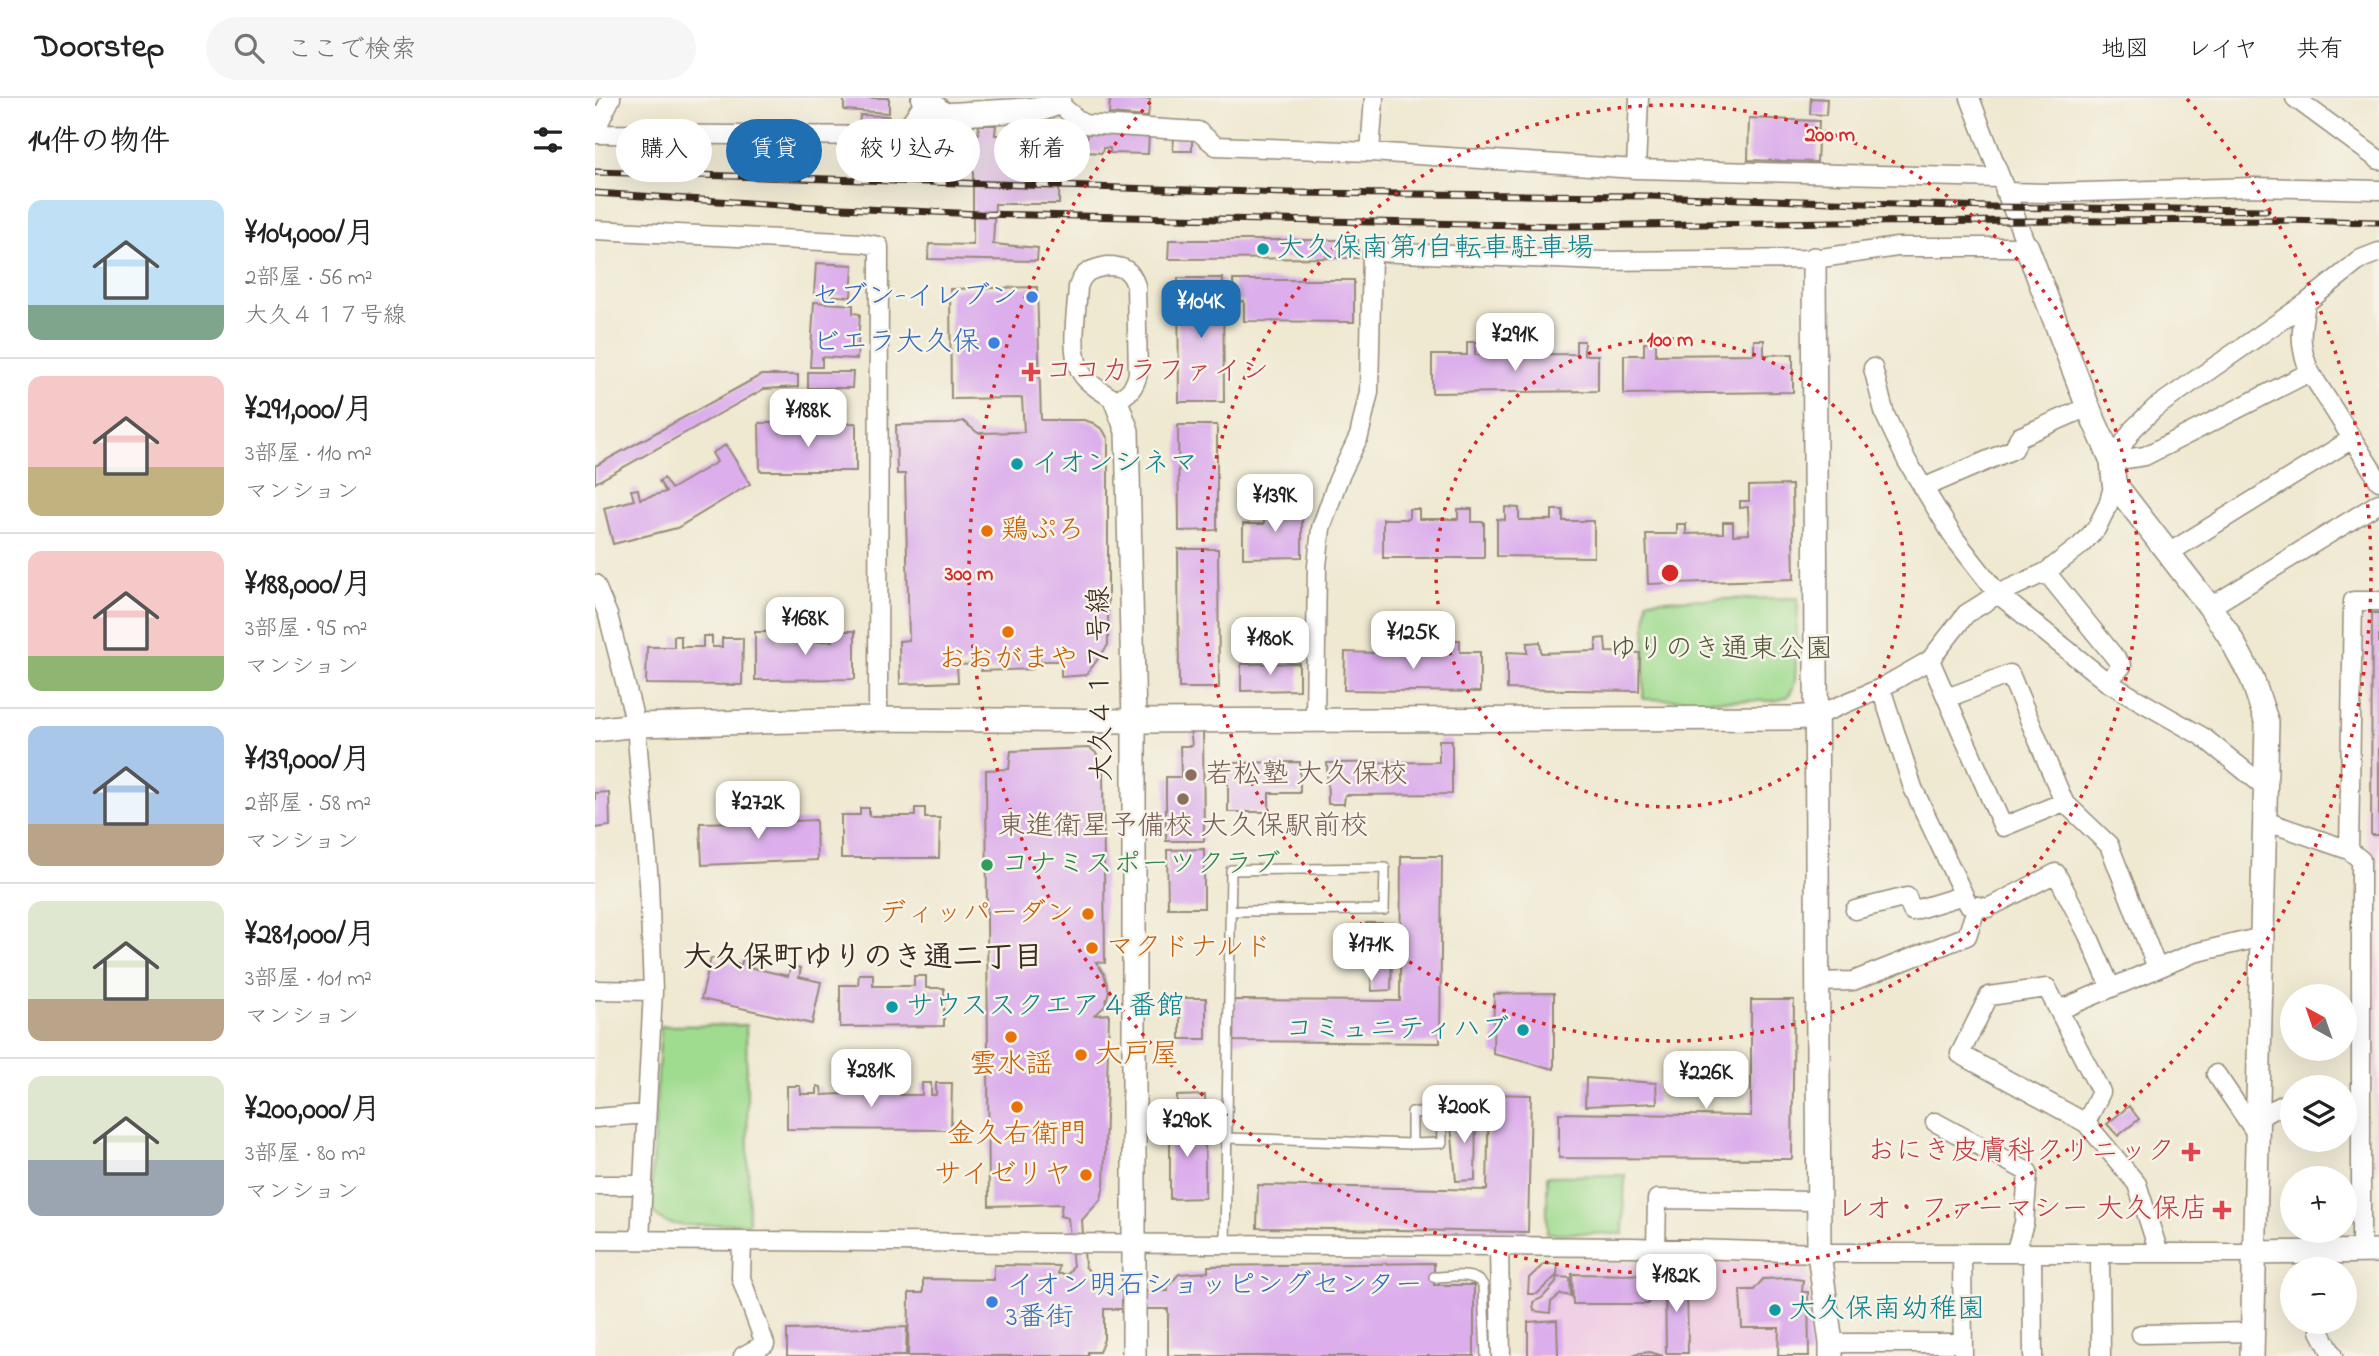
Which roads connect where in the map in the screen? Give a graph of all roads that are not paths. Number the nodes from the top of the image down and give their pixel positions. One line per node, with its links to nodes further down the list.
1 (611, 98): 8 (street)
2 (1374, 98): 9 (street)
3 (1639, 98): 11 (street)
4 (1970, 98): 12 (street)
5 (2295, 98): 10 (street)
6 (1058, 101): 7 (street); 9 (street)
7 (931, 105): 8 (street)
8 (595, 132)
9 (1370, 152): 11 (street)
10 (2379, 160)
11 (1636, 169): 12 (street)
12 (2002, 185): 13 (street); 15 (street)
13 (2379, 190)
14 (595, 230): 40 (street)
15 (2027, 247): 17 (street); 22 (street)
16 (2379, 252): 18 (street)
17 (1814, 259): 38 (street); 39 (street)
18 (2306, 303): 20 (street); 24 (street)
19 (1873, 368): 26 (street)
20 (2310, 372): 23 (street); 24 (street)
21 (1116, 401): 21 (street); 41 (street, 大久４１７号線)
22 (2088, 407): 24 (street); 26 (street)
23 (2352, 439): 25 (street); 28 (street)
24 (2113, 472): 28 (street); 29 (street)
25 (2379, 481)
26 (1923, 488): 31 (street)
27 (2379, 503): 33 (street)
28 (2167, 554): 33 (street)
29 (2046, 572): 31 (street); 35 (street)
30 (595, 584): 42 (street)
31 (1999, 594): 34 (street); 35 (street)
32 (2379, 601): 47 (street)
33 (2210, 607): 44 (street)
34 (1930, 660): 36 (street); 37 (street)
35 (2107, 682): 44 (street)
36 (1881, 688): 38 (street); 48 (street)
37 (1947, 698): 45 (street); 45 (street)
38 (1816, 716): 39 (street); 53 (street)
39 (1315, 718): 41 (street)
40 (878, 719): 41 (street); 42 (street)
41 (1134, 721): 73 (street, 大久４１７号線)
42 (636, 725): 43 (street); 56 (street)
43 (595, 730)
44 (2265, 787): 46 (street)
45 (2064, 802): 52 (street)
46 (2265, 821): 47 (street); 51 (street)
47 (2349, 850): 78 (street)
48 (1971, 900): 49 (street); 53 (street); 54 (street)
49 (1855, 910)
50 (1230, 911): 50 (lane); 65 (lane)
51 (2262, 937): 52 (street); 64 (street)
52 (2157, 968): 54 (street)
53 (1817, 982): 69 (street)
54 (2111, 988): 57 (street)
55 (595, 990): 56 (street)
56 (653, 991): 60 (street)
57 (2059, 1010): 63 (street); 63 (street)
58 (2216, 1074): 64 (street)
59 (2280, 1109): 64 (street)
60 (646, 1114): 61 (street); 68 (street)
61 (595, 1118)
62 (1935, 1122): 81 (street)
63 (2086, 1123): 83 (street)
64 (2256, 1126): 84 (street)
65 (1227, 1138): 66 (lane); 74 (lane)
66 (1412, 1143): 66 (lane)
67 (595, 1185): 68 (street)
68 (642, 1185): 71 (street)
69 (1819, 1201): 76 (street); 79 (street)
70 (603, 1240): 71 (street); 77 (street)
71 (640, 1240): 72 (street)
72 (742, 1241): 73 (street); 91 (street)
73 (1134, 1243): 74 (street); 92 (street, 大久４１７号線)
74 (1225, 1245): 75 (street)
75 (1499, 1247): 76 (street); 94 (street)
76 (1656, 1248): 79 (street)
77 (595, 1252)
78 (2370, 1252): 84 (street)
79 (1819, 1253): 80 (street); 89 (street)
80 (1962, 1253): 81 (street); 90 (street)
81 (2023, 1253): 82 (street); 95 (street)
82 (2100, 1253): 83 (street); 96 (street)
83 (2158, 1253): 84 (street)
84 (2255, 1253): 86 (street)
85 (1434, 1277): 93 (lane)
86 (2253, 1332): 87 (street); 97 (street)
87 (2141, 1334)
88 (2321, 1334): 98 (street)
89 (1831, 1349): 90 (street)
90 (1963, 1349)
91 (743, 1356)
92 (1134, 1356)
93 (1486, 1356)
94 (1501, 1356)
95 (2033, 1356)
96 (2101, 1356)
97 (2252, 1356)
98 (2333, 1356)

